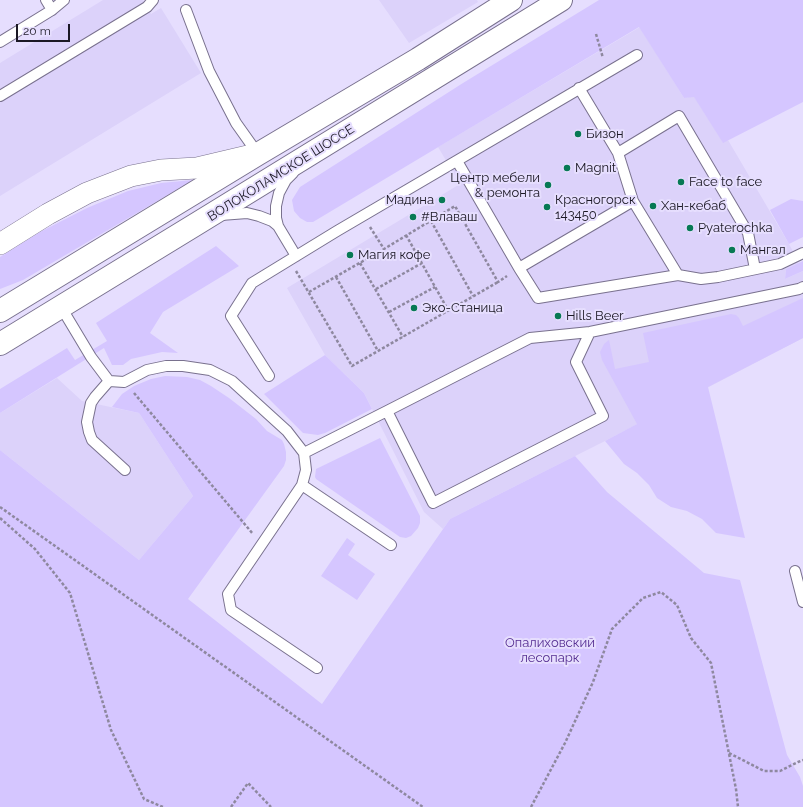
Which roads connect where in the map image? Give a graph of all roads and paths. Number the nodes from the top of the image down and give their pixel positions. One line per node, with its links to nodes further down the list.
1 (46, 0): 6 (lane)
2 (64, 0): 6 (lane)
3 (153, 0): 13 (lane)
4 (511, 0): 15 (main road, ВОЛОКОЛАМСКОЕ ШОССЕ)
5 (561, 0): 16 (main road, ВОЛОКОЛАМСКОЕ ШОССЕ)
6 (52, 10): 9 (lane)
7 (186, 10): 15 (lane)
8 (596, 34): 11 (path)
9 (0, 42)
10 (637, 55): 11 (lane)
11 (608, 72): 12 (lane)
12 (579, 88): 14 (lane); 17 (lane)
13 (0, 96)
14 (618, 153): 18 (lane); 31 (lane)
15 (258, 154): 24 (street); 42 (main road, ВОЛОКОЛАМСКОЕ ШОССЕ)
16 (311, 154): 21 (main road, ВОЛОКОЛАМСКОЕ ШОССЕ); 22 (lane)
17 (457, 161): 19 (lane); 30 (lane)
18 (633, 201): 30 (lane); 32 (lane)
19 (364, 216): 25 (path); 27 (lane)
20 (430, 221): 23 (path); 34 (path); 39 (path)
21 (198, 223): 22 (lane); 40 (main road, ВОЛОКОЛАМСКОЕ ШОССЕ)
22 (278, 226): 27 (lane)
23 (406, 235): 25 (path); 29 (path)
24 (0, 244)
25 (384, 249): 28 (path)
26 (803, 253): 31 (lane)
27 (293, 258): 38 (path); 48 (lane)
28 (360, 263): 33 (path); 37 (path)
29 (422, 263): 35 (path); 37 (path)
30 (520, 268): 32 (lane); 34 (path)
31 (755, 269): 32 (lane)
32 (678, 275)
33 (336, 277): 38 (path); 47 (path)
34 (498, 282): 39 (path)
35 (435, 287): 41 (path); 43 (path)
36 (803, 287): 44 (lane)
37 (376, 289): 43 (path)
38 (309, 292): 47 (path)
39 (473, 296): 41 (path)
40 (61, 307): 46 (main road, ВОЛОКОЛАМСКОЕ ШОССЕ); 49 (lane)
41 (448, 310): 45 (path)
42 (0, 311)
43 (389, 312): 45 (path)
44 (590, 332): 51 (lane); 51 (lane)
45 (402, 337): 47 (path)
46 (0, 344)
47 (378, 351)
48 (269, 376)
49 (109, 381): 50 (lane); 53 (lane)
50 (124, 382): 52 (lane); 57 (path)
51 (387, 411): 52 (lane)
52 (304, 453): 54 (lane)
53 (125, 470)
54 (302, 485): 57 (lane); 58 (lane)
55 (0, 507): 67 (path)
56 (0, 518): 64 (path)
57 (262, 544): 61 (lane)
58 (391, 545)
59 (794, 571): 60 (lane)
60 (803, 602)
61 (317, 668)
62 (729, 753): 63 (path); 68 (path); 69 (path)
63 (803, 760)
64 (163, 807)
65 (231, 807): 66 (path)
66 (272, 807)
67 (423, 807)
68 (531, 807)
69 (738, 807)

